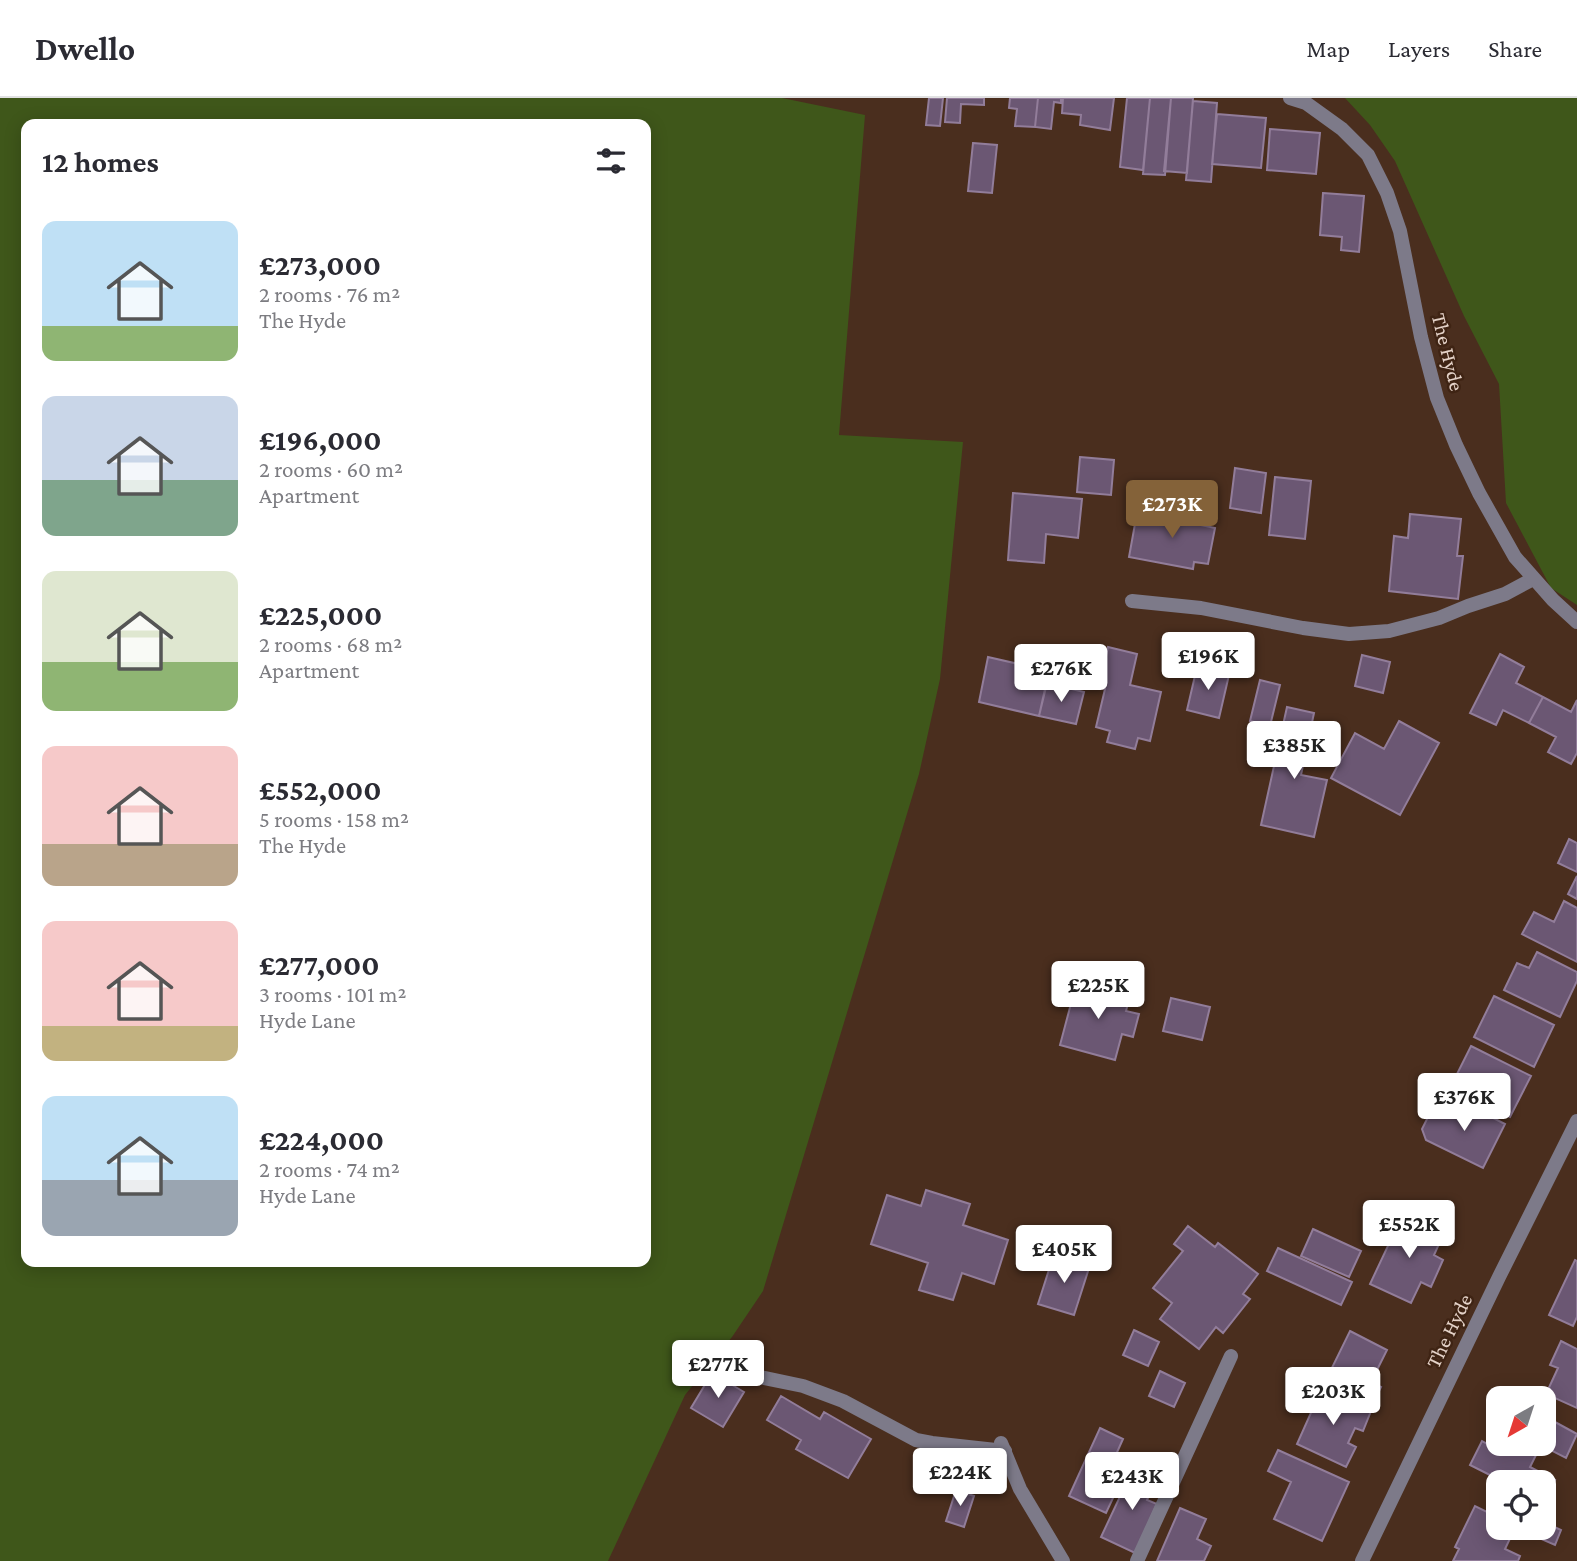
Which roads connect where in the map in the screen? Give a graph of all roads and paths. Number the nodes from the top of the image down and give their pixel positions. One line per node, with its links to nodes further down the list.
1 (1290, 98): 2 (street, The Hyde)
2 (1533, 579): 3 (street); 4 (street, The Hyde)
3 (1132, 601)
4 (1577, 622)
5 (1577, 1121): 10 (street, The Hyde)
6 (1231, 1356): 9 (street)
7 (745, 1374): 8 (street)
8 (1063, 1561)
9 (1137, 1561)
10 (1362, 1561)

